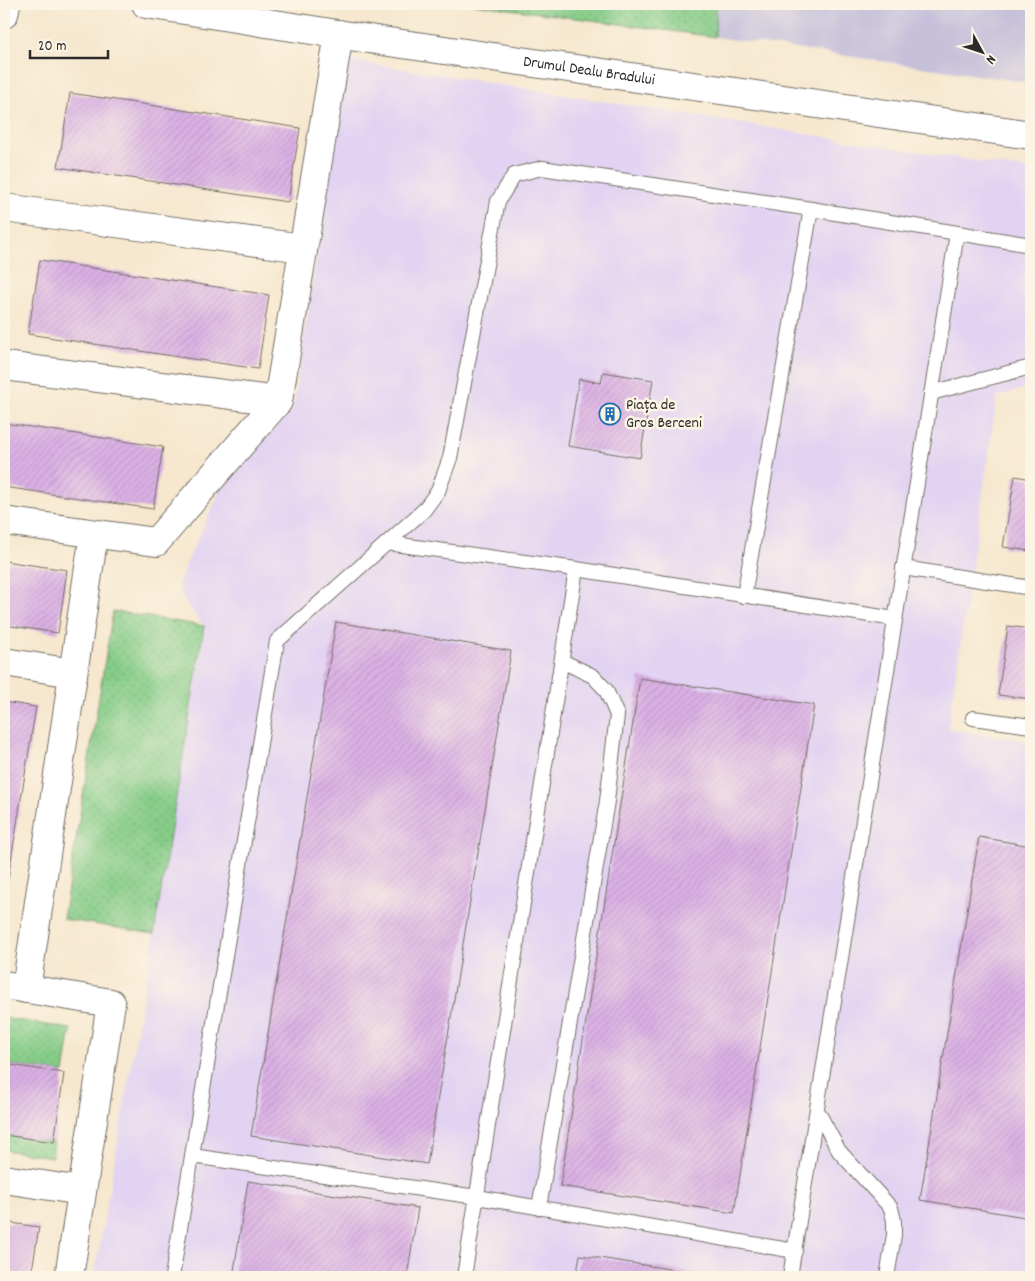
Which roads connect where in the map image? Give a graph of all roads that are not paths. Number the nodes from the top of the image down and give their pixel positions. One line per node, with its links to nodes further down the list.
1 (6, 4): 3 (street)
2 (146, 4): 4 (street, Drumul Dealu Bradului)
3 (4, 14)
4 (339, 34): 5 (street, Drumul Dealu Bradului); 10 (street)
5 (1031, 135)
6 (4, 208): 10 (street)
7 (811, 209): 8 (lane); 17 (lane); 21 (lane)
8 (957, 233): 9 (lane); 13 (lane)
9 (1031, 245)
10 (303, 248): 14 (street)
11 (4, 366): 14 (street)
12 (1031, 367): 13 (lane)
13 (931, 393): 18 (lane)
14 (278, 400): 16 (street)
15 (4, 521): 16 (street)
16 (94, 534): 25 (street)
17 (387, 544): 19 (lane); 30 (lane)
18 (903, 568): 20 (lane); 22 (lane)
19 (576, 569): 21 (lane); 23 (lane)
20 (1031, 588)
21 (744, 596): 22 (lane)
22 (895, 620): 29 (lane)
23 (562, 660): 33 (lane); 34 (lane)
24 (4, 662): 25 (street)
25 (73, 673): 28 (street)
26 (973, 718): 27 (lane)
27 (1031, 726)
28 (15, 987): 32 (street)
29 (817, 1110): 35 (lane); 40 (lane)
30 (192, 1156): 33 (lane); 37 (lane)
31 (4, 1179): 32 (street)
32 (82, 1191): 36 (street)
33 (477, 1197): 34 (lane); 38 (lane)
34 (539, 1208): 35 (lane)
35 (795, 1251): 39 (lane)
36 (69, 1277)
37 (172, 1277)
38 (464, 1277)
39 (790, 1277)
40 (887, 1277)

